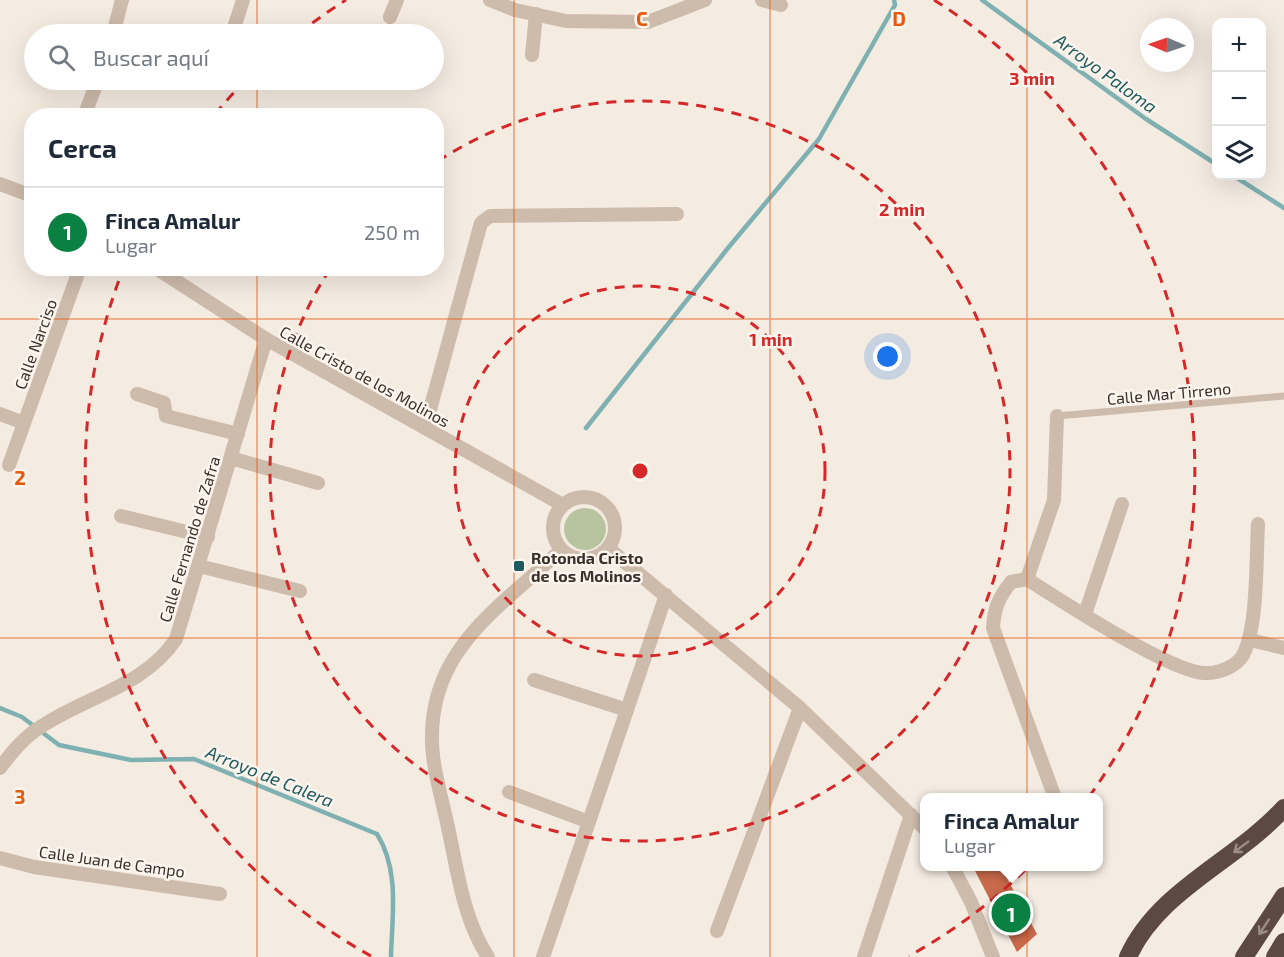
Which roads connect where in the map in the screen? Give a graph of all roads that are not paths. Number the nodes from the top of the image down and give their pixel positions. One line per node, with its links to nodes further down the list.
1 (122, 0): 10 (street)
2 (243, 0): 11 (street)
3 (398, 0): 9 (street)
4 (490, 0): 8 (street)
5 (705, 0): 8 (street)
6 (762, 0): 7 (street)
7 (781, 5)
8 (536, 14): 12 (street)
9 (390, 17)
10 (116, 24)
11 (235, 24)
12 (532, 55)
13 (94, 90): 14 (street)
14 (87, 108)
15 (0, 184): 16 (street)
16 (24, 193)
17 (677, 214): 26 (street)
18 (77, 276): 25 (street, Calle Narciso)
19 (168, 276): 20 (street, Calle Cristo de los Molinos)
20 (266, 339): 26 (street, Calle Cristo de los Molinos); 27 (street, Calle Fernando de Zafra)
21 (137, 394): 27 (street)
22 (1284, 396): 24 (lane, Calle Mar Tirreno)
23 (0, 414): 25 (street)
24 (1057, 416): 39 (street)
25 (24, 423): 29 (street, Calle Narciso)
26 (425, 428): 32 (street, Calle Cristo de los Molinos)
27 (238, 434): 28 (street, Calle Fernando de Zafra)
28 (231, 458): 30 (street); 35 (street, Calle Fernando de Zafra)
29 (9, 465)
30 (318, 483)
31 (1122, 504): 42 (street)
32 (563, 505): 36 (street); 37 (street)
33 (121, 516): 35 (street)
34 (1258, 524): 43 (street)
35 (208, 537): 38 (street, Calle Fernando de Zafra)
36 (608, 548): 37 (street); 41 (street)
37 (561, 550): 61 (street)
38 (199, 566): 40 (street); 48 (street, Calle Fernando de Zafra)
39 (1028, 579): 42 (street); 50 (street)
40 (300, 591)
41 (666, 595): 46 (street); 47 (street)
42 (1085, 614): 43 (street)
43 (1250, 640): 44 (street)
44 (1284, 648)
45 (534, 680): 47 (street)
46 (800, 708): 52 (street); 59 (street)
47 (627, 710): 53 (street)
48 (0, 768)
49 (509, 792): 53 (street)
50 (1053, 793)
51 (1284, 808): 65 (highway, one-way to 65)
52 (911, 815): 54 (street); 63 (street)
53 (589, 822): 62 (street)
54 (920, 824)
55 (0, 858): 57 (street, Calle Juan de Campo)
56 (954, 871): 64 (street)
57 (220, 894)
58 (1284, 896): 66 (highway, one-way to 66)
59 (717, 931)
60 (1284, 942): 67 (highway)
61 (488, 957)
62 (543, 957)
63 (864, 957)
64 (993, 957)
65 (1128, 957)
66 (1244, 957)
67 (1275, 957)

